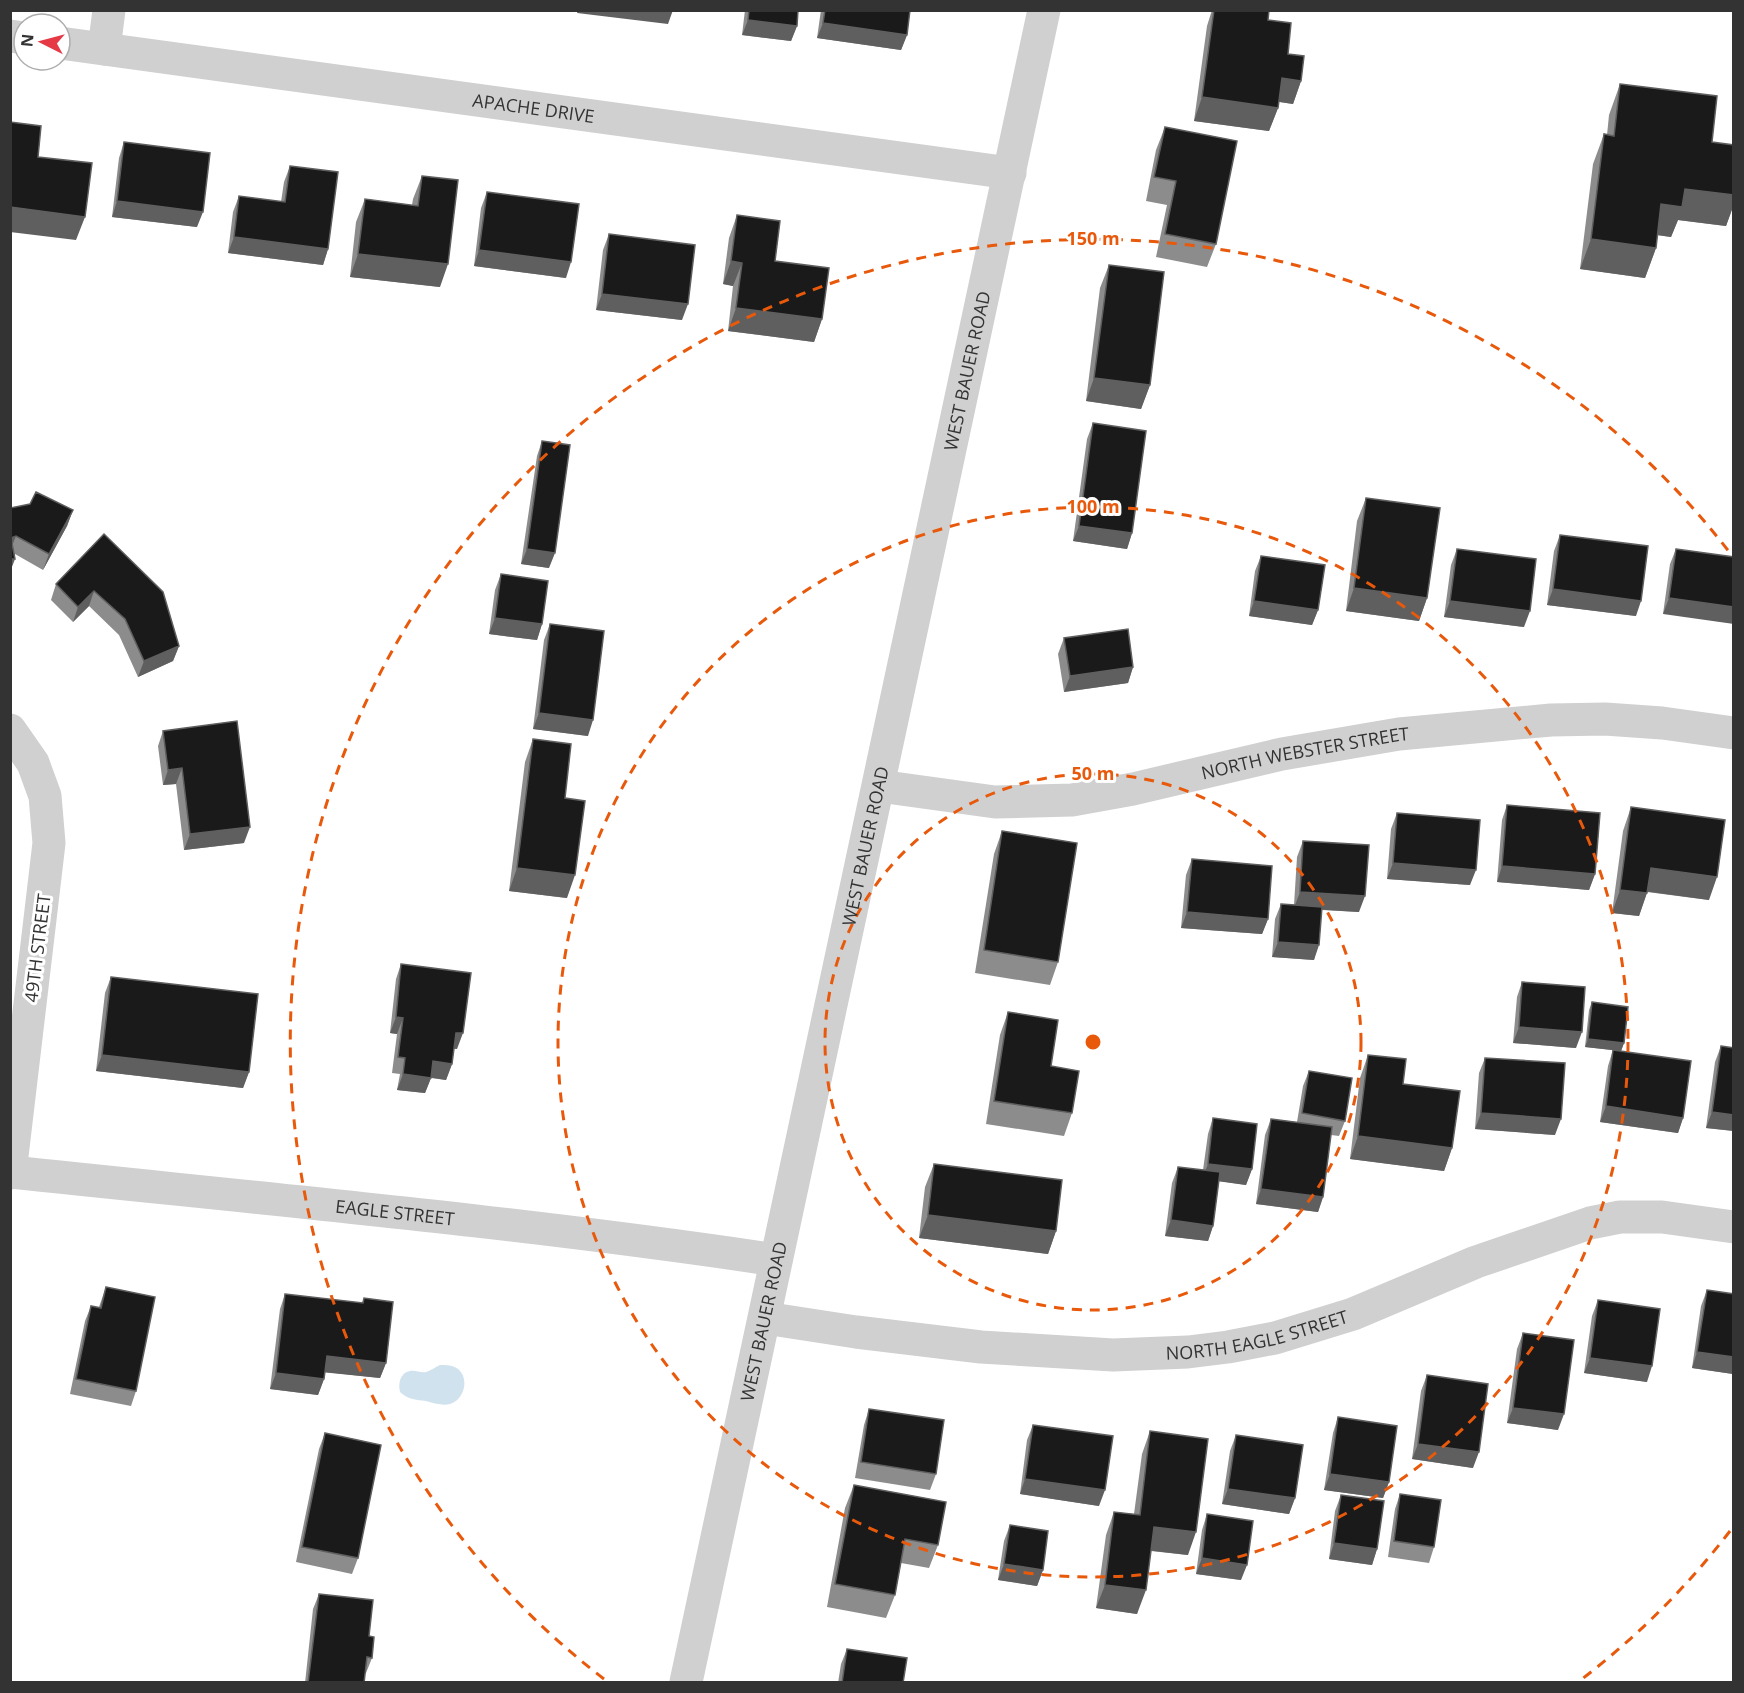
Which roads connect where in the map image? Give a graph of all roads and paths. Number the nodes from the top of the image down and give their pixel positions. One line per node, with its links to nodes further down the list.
1 (109, 10): 4 (street)
2 (1044, 10): 5 (street, WEST BAUER ROAD)
3 (72, 45): 4 (street, APACHE DRIVE)
4 (104, 49): 5 (street, APACHE DRIVE)
5 (1010, 173): 8 (street, WEST BAUER ROAD)
6 (11, 730): 9 (street, 49TH STREET)
7 (1734, 733): 8 (street, NORTH WEBSTER STREET)
8 (879, 786): 11 (street, WEST BAUER ROAD)
9 (11, 1172): 11 (street, EAGLE STREET)
10 (1734, 1227): 12 (street, NORTH EAGLE STREET)
11 (776, 1260): 12 (street, WEST BAUER ROAD)
12 (765, 1318): 13 (street, WEST BAUER ROAD)
13 (686, 1683)

